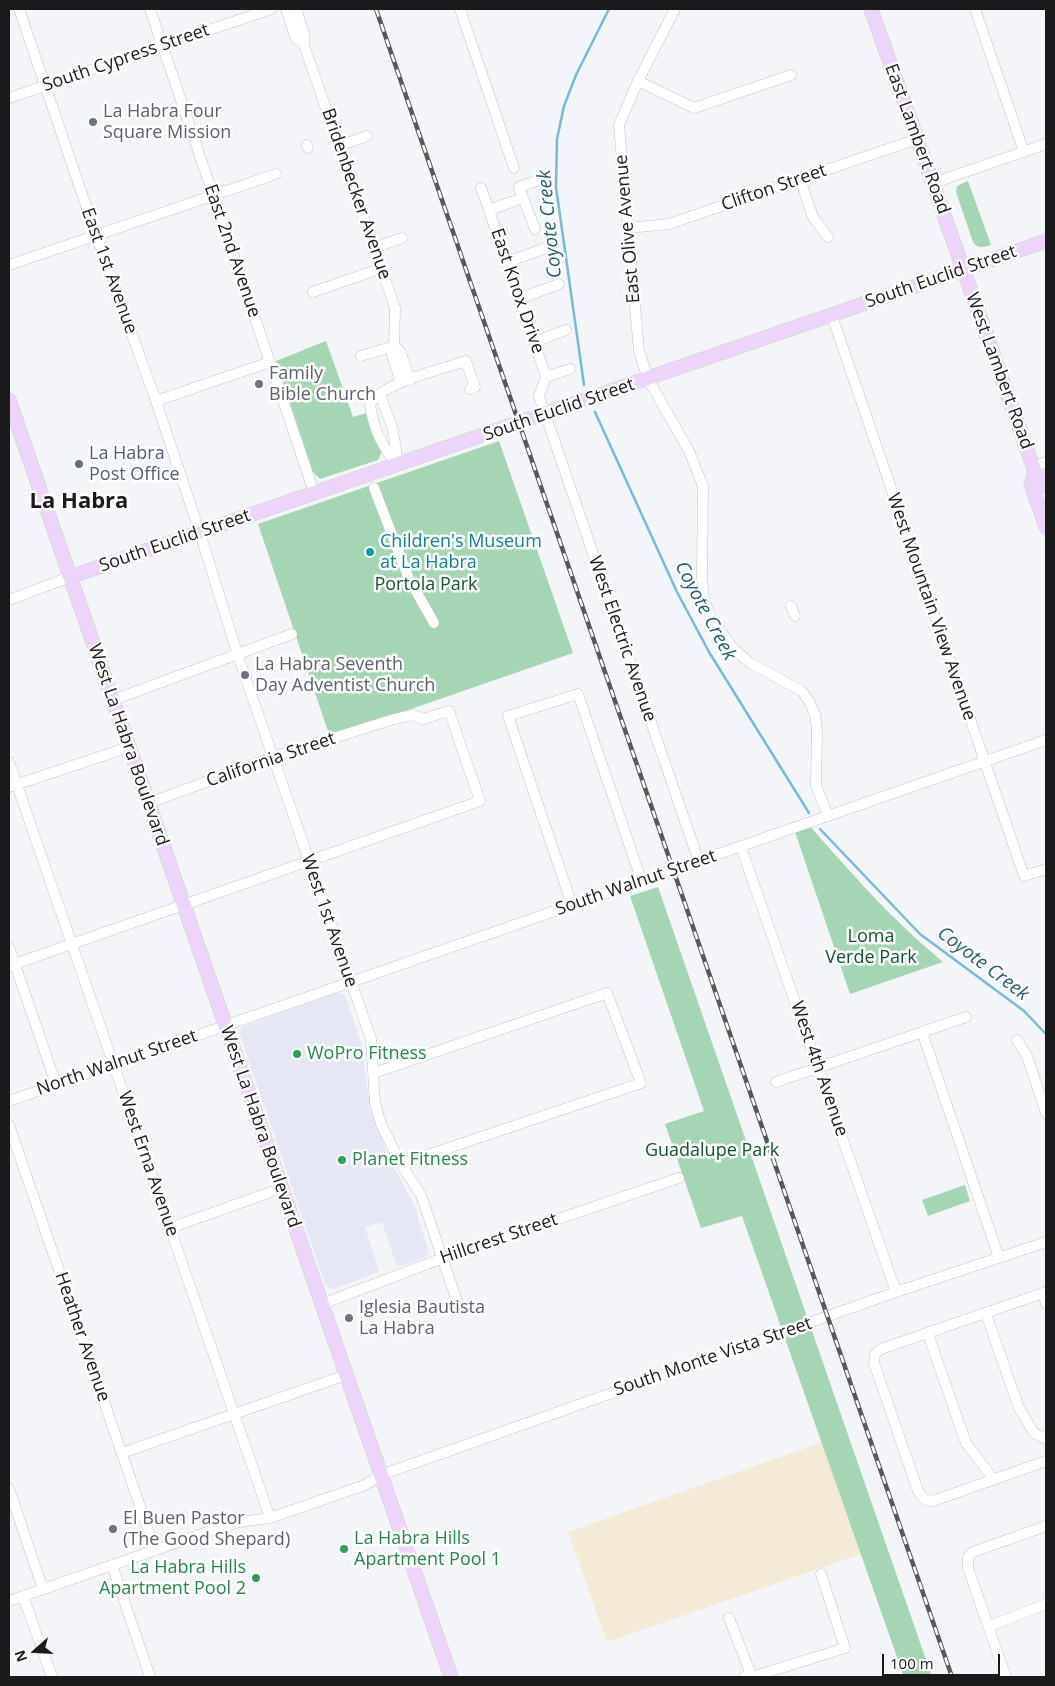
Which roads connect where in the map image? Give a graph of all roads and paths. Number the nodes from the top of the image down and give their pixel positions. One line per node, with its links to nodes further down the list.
1 (19, 9): 14 (street, East 1st Avenue)
2 (150, 9): 11 (street, East 2nd Avenue)
3 (271, 9): 11 (street, South Cypress Street)
4 (286, 9): 10 (street, Bridenbecker Avenue)
5 (296, 9): 10 (street, Bridenbecker Avenue)
6 (460, 9): 21 (street)
7 (676, 9): 13 (street, East Olive Avenue)
8 (871, 9): 17 (main road, East Lambert Road)
9 (974, 9): 20 (street)
10 (304, 45): 19 (street, Bridenbecker Avenue)
11 (162, 46): 14 (street, South Cypress Street); 27 (street, East 2nd Avenue)
12 (791, 75): 13 (street)
13 (638, 81): 30 (street, East Olive Avenue)
14 (45, 86): 15 (street, South Cypress Street); 32 (street, East 1st Avenue)
15 (9, 98)
16 (367, 136): 19 (street)
17 (917, 139): 24 (street, Clifton Street); 25 (main road, East Lambert Road)
18 (1046, 144): 20 (street)
19 (339, 146): 37 (street, Bridenbecker Avenue)
20 (1024, 152): 25 (street)
21 (514, 168)
22 (276, 174): 27 (street)
23 (545, 178): 28 (street)
24 (800, 179): 30 (street, Clifton Street); 33 (street)
25 (933, 183): 41 (main road, East Lambert Road)
26 (481, 188): 29 (street)
27 (213, 195): 32 (street); 50 (street, East 2nd Avenue)
28 (524, 198): 29 (street, East Knox Drive); 31 (street)
29 (489, 210): 38 (street, East Knox Drive)
30 (629, 228): 53 (street, East Olive Avenue)
31 (535, 229)
32 (96, 235): 39 (street); 58 (street, East 1st Avenue)
33 (828, 237)
34 (402, 238): 37 (street)
35 (1046, 240): 41 (main road, South Euclid Street)
36 (554, 245): 38 (street)
37 (374, 248): 40 (street, Bridenbecker Avenue)
38 (507, 262): 44 (street, East Knox Drive)
39 (9, 264)
40 (382, 268): 43 (street); 48 (street, Bridenbecker Avenue)
41 (963, 270): 45 (main road, South Euclid Street); 61 (main road, West Lambert Road)
42 (559, 284): 44 (street)
43 (313, 292)
44 (519, 299): 47 (street, East Knox Drive)
45 (832, 316): 53 (main road, South Euclid Street); 77 (street, West Mountain View Avenue)
46 (566, 330): 47 (street)
47 (534, 342): 52 (street, East Knox Drive)
48 (394, 346): 49 (street); 54 (street)
49 (361, 356)
50 (270, 362): 58 (street); 64 (street, East 2nd Avenue)
51 (570, 369): 52 (street)
52 (546, 377): 59 (street, East Knox Drive)
53 (648, 379): 59 (main road, South Euclid Street); 80 (street, East Olive Avenue)
54 (405, 382): 55 (street); 56 (street)
55 (470, 389)
56 (380, 394): 60 (street); 60 (street)
57 (9, 400): 67 (main road, West La Habra Boulevard)
58 (156, 402): 66 (street, East 1st Avenue)
59 (545, 415): 60 (main road, South Euclid Street); 83 (street, West Electric Avenue)
60 (398, 464): 64 (main road, South Euclid Street)
61 (1038, 467): 62 (main road, West Lambert Road); 65 (main road, West Lambert Road)
62 (1046, 486)
63 (374, 488): 69 (street)
64 (314, 492): 66 (main road, South Euclid Street)
65 (1046, 527)
66 (200, 533): 67 (main road, South Euclid Street); 71 (street, West 1st Avenue)
67 (70, 578): 68 (street); 72 (main road, West La Habra Boulevard)
68 (9, 600)
69 (434, 623)
70 (292, 634): 71 (street)
71 (238, 656): 72 (street); 75 (street, West 1st Avenue)
72 (113, 700): 74 (main road, West La Habra Boulevard)
73 (1046, 740): 77 (street, South Walnut Street)
74 (129, 747): 78 (street); 79 (main road, West La Habra Boulevard)
75 (273, 757): 79 (street, California Street); 82 (street, West 1st Avenue); 82 (street, California Street)
76 (9, 762): 78 (street, West Erna Avenue)
77 (984, 762): 80 (street, South Walnut Street); 84 (street, West Mountain View Avenue)
78 (13, 786): 88 (street, West Erna Avenue)
79 (148, 804): 86 (main road, West La Habra Boulevard)
80 (828, 815): 81 (street, South Walnut Street)
81 (741, 847): 83 (street, South Walnut Street); 97 (street, West 4th Avenue)
82 (309, 861): 86 (street); 91 (street, West 1st Avenue)
83 (699, 862): 85 (street, South Walnut Street)
84 (1046, 869)
85 (642, 882): 87 (street, South Walnut Street); 87 (street)
86 (184, 905): 88 (street); 93 (main road, West La Habra Boulevard)
87 (572, 905): 91 (street, South Walnut Street)
88 (72, 945): 90 (street); 96 (street, West Erna Avenue)
89 (9, 947): 90 (street)
90 (12, 965): 100 (street)
91 (350, 982): 93 (street, South Walnut Street); 98 (street, West 1st Avenue)
92 (966, 1017): 94 (street)
93 (225, 1025): 96 (street, North Walnut Street); 106 (main road, West La Habra Boulevard)
94 (922, 1032): 97 (street); 110 (street)
95 (1016, 1040): 102 (street)
96 (113, 1064): 100 (street, North Walnut Street); 107 (street, West Erna Avenue)
97 (819, 1067): 99 (street); 111 (street, West 4th Avenue)
98 (374, 1073): 104 (street, West 1st Avenue); 104 (street)
99 (776, 1082)
100 (56, 1084): 101 (street, North Walnut Street)
101 (9, 1101)
102 (1046, 1113)
103 (9, 1125): 121 (street, Heather Avenue)
104 (401, 1164): 109 (street, West 1st Avenue)
105 (679, 1178): 109 (street, Hillcrest Street)
106 (282, 1188): 107 (street); 113 (main road, West La Habra Boulevard)
107 (170, 1228): 119 (street, West Erna Avenue)
108 (1046, 1242): 110 (street, South Monte Vista Street)
109 (443, 1258): 113 (street, Hillcrest Street); 114 (street, West 1st Avenue)
110 (999, 1258): 111 (street, South Monte Vista Street)
111 (896, 1292): 123 (street, South Monte Vista Street)
112 (1044, 1293): 115 (street); 116 (street)
113 (322, 1304): 118 (main road, West La Habra Boulevard)
114 (458, 1304)
115 (1046, 1304)
116 (986, 1314): 117 (street); 120 (street)
117 (928, 1334): 124 (street); 124 (street)
118 (346, 1375): 119 (street); 123 (main road, West La Habra Boulevard)
119 (234, 1414): 121 (street); 126 (street, West Erna Avenue)
120 (1046, 1439)
121 (122, 1453): 128 (street, Heather Avenue)
122 (1046, 1460): 124 (street)
123 (381, 1475): 126 (street, South Monte Vista Street); 139 (main road, West La Habra Boulevard)
124 (994, 1480)
125 (9, 1489): 131 (street)
126 (270, 1518): 128 (street, South Monte Vista Street)
127 (1046, 1526): 136 (street)
128 (155, 1550): 129 (street, South Monte Vista Street)
129 (112, 1565): 131 (street, South Monte Vista Street); 138 (street)
130 (821, 1574): 141 (street)
131 (43, 1588): 132 (street, South Monte Vista Street)
132 (23, 1596): 133 (street, South Monte Vista Street); 137 (street)
133 (9, 1600)
134 (1045, 1607): 136 (street)
135 (729, 1618): 141 (street)
136 (990, 1626): 142 (street)
137 (52, 1677)
138 (150, 1677)
139 (451, 1677)
140 (744, 1677): 141 (street)
141 (752, 1677)
142 (1006, 1677)

